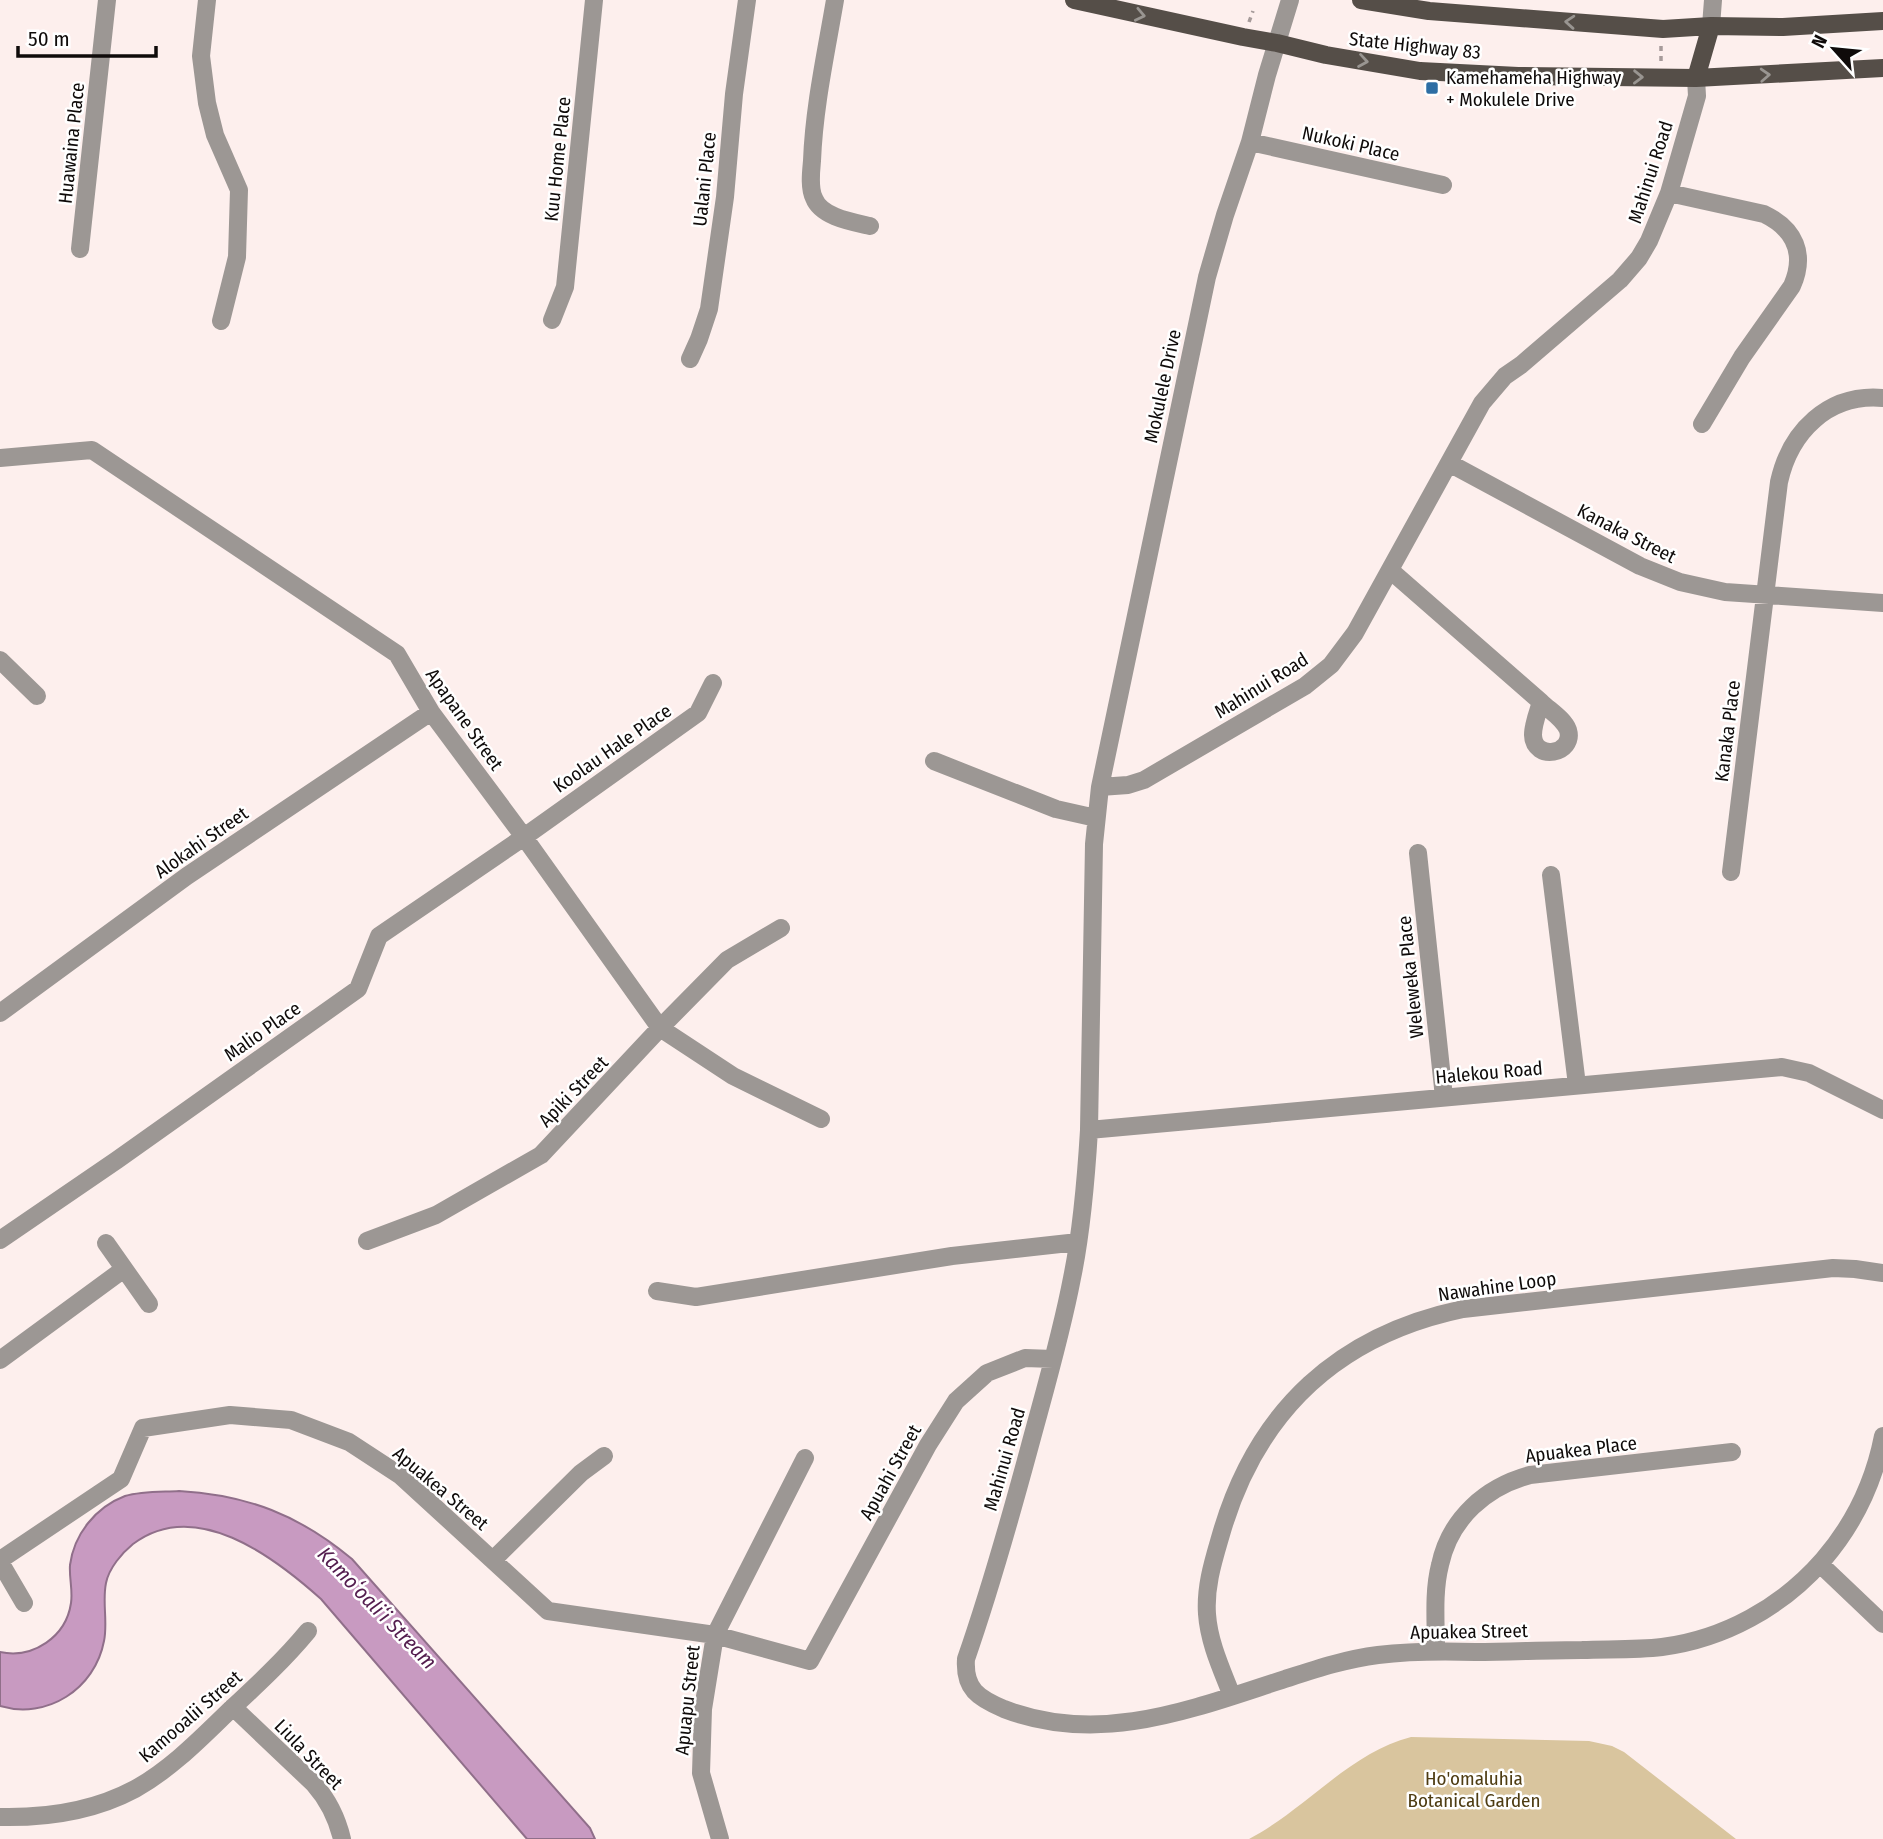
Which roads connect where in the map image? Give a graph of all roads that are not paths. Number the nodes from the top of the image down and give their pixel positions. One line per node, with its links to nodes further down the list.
1 (107, 0): 19 (street, Huawaina Place)
2 (207, 0): 21 (street)
3 (594, 0): 20 (street, Kuu Home Place)
4 (747, 0): 22 (street, Ualani Place)
5 (835, 0): 18 (street)
6 (1074, 0): 12 (main road, State Highway 83, one-way to 12)
7 (1290, 0): 12 (street, Mokulele Drive)
8 (1361, 0): 11 (main road, one-way to 8)
9 (1713, 0): 11 (street)
10 (1883, 21): 11 (main road)
11 (1711, 26): 14 (main road)
12 (1277, 43): 14 (main road, State Highway 83, one-way to 14); 15 (street, Mokulele Drive)
13 (1883, 68): 14 (main road, State Highway 83, one-way to 13)
14 (1696, 78): 17 (street, Mahinui Road)
15 (1250, 142): 16 (street, Nukoki Place); 36 (street, Mokulele Drive)
16 (1443, 186)
17 (1669, 193): 24 (street); 26 (street, Mahinui Road)
18 (870, 226)
19 (80, 249)
20 (552, 320)
21 (221, 321)
22 (690, 359)
23 (1883, 398): 28 (street, Kanaka Place)
24 (1702, 424)
25 (0, 458): 34 (street, Apapane Street)
26 (1450, 463): 27 (street, Mahinui Road); 28 (street, Kanaka Street)
27 (1390, 570): 33 (street); 36 (street, Mahinui Road)
28 (1765, 595): 29 (street, Kanaka Street); 40 (street, Kanaka Place)
29 (1883, 603)
30 (0, 660): 32 (street)
31 (713, 683): 38 (street, Koolau Hale Place)
32 (37, 696)
33 (1541, 702)
34 (431, 712): 38 (street, Apapane Street); 43 (street, Alokahi Street)
35 (934, 761): 37 (street)
36 (1100, 787): 37 (street, Mahinui Road)
37 (1096, 818): 49 (street, Mahinui Road)
38 (524, 837): 44 (street, Apapane Street); 50 (street, Malio Place)
39 (1418, 853): 46 (street, Weleweka Place)
40 (1731, 872)
41 (1551, 875): 45 (street)
42 (781, 928): 44 (street, Apiki Street)
43 (0, 1013)
44 (660, 1028): 48 (street, Apapane Street); 51 (street, Apiki Street)
45 (1577, 1085): 46 (street, Halekou Road); 47 (street, Halekou Road)
46 (1444, 1097): 49 (street, Halekou Road)
47 (1883, 1110)
48 (821, 1119)
49 (1089, 1130): 52 (street, Mahinui Road)
50 (0, 1240)
51 (367, 1241)
52 (1078, 1242): 56 (street); 58 (street, Mahinui Road)
53 (106, 1244): 54 (street)
54 (124, 1269): 57 (street); 59 (street)
55 (1883, 1273): 74 (street, Nawahine Loop)
56 (657, 1291)
57 (149, 1304)
58 (1053, 1359): 72 (street, Apuahi Street); 73 (street, Mahinui Road)
59 (0, 1360)
60 (1883, 1436): 66 (street, Apuakea Street)
61 (1732, 1452): 71 (street, Apuakea Place)
62 (604, 1456): 64 (street)
63 (805, 1458): 70 (street, Apuapu Street)
64 (493, 1560): 65 (street, Apuakea Street); 70 (street, Apuakea Street)
65 (0, 1561): 67 (street)
66 (1820, 1564): 68 (street); 71 (street, Apuakea Street)
67 (24, 1603)
68 (1883, 1624)
69 (308, 1631): 75 (street, Kamooalii Street)
70 (715, 1635): 72 (street, Apuakea Street); 78 (street, Apuapu Street)
71 (1436, 1651): 74 (street, Apuakea Street)
72 (810, 1661)
73 (970, 1685): 74 (street, Apuakea Street)
74 (1232, 1696)
75 (233, 1707): 76 (street, Kamooalii Street); 77 (street, Liula Street)
76 (0, 1817)
77 (342, 1839)
78 (720, 1839)

